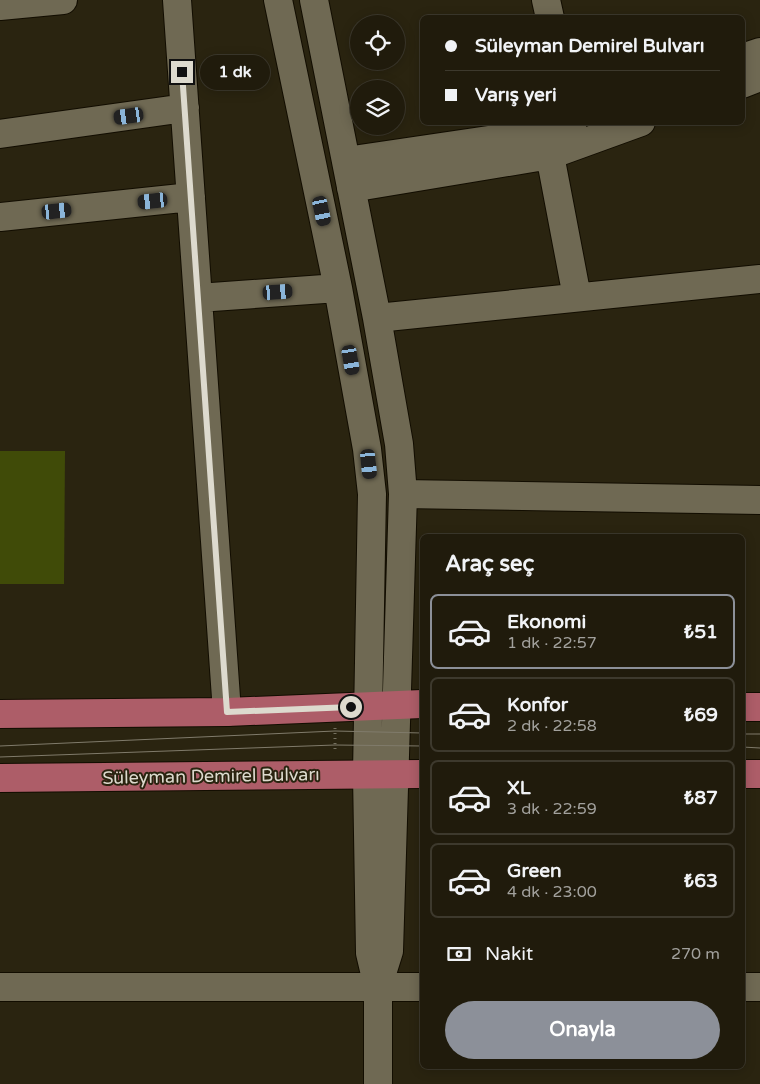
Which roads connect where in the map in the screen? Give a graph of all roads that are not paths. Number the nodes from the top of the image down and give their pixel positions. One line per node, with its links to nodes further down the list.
1 (63, 0): 6 (street)
2 (177, 0): 12 (street)
3 (278, 0): 22 (street)
4 (314, 0): 17 (street)
5 (546, 0): 7 (street)
6 (0, 6)
7 (549, 15)
8 (760, 52): 9 (street)
9 (745, 57)
10 (760, 77): 11 (street)
11 (745, 83)
12 (185, 108): 15 (street); 19 (street)
13 (617, 125): 14 (street)
14 (576, 130): 16 (street); 17 (street)
15 (0, 134)
16 (550, 155): 18 (street); 23 (street)
17 (346, 161): 18 (street)
18 (351, 188): 25 (street)
19 (191, 196): 20 (street); 24 (street)
20 (0, 217)
21 (760, 279): 23 (street)
22 (338, 288): 24 (street); 29 (street)
23 (577, 297): 25 (street)
24 (198, 298): 32 (street)
25 (377, 318): 26 (street)
26 (403, 494): 27 (street); 28 (street)
27 (760, 500)
28 (410, 704): 29 (main road); 38 (street)
29 (368, 706): 32 (main road); 34 (street)
30 (745, 707): 31 (main road)
31 (760, 707)
32 (227, 712): 33 (main road)
33 (0, 714)
34 (367, 774): 38 (main road, Süleyman Demirel Bulvarı); 39 (main road, Süleyman Demirel Bulvarı); 41 (street)
35 (420, 774): 38 (main road, Süleyman Demirel Bulvarı)
36 (745, 774): 37 (main road)
37 (760, 774)
38 (394, 775): 41 (street)
39 (0, 778)
40 (0, 987): 41 (street)
41 (378, 987): 42 (street); 45 (street)
42 (420, 987)
43 (745, 987): 44 (street)
44 (760, 987)
45 (378, 1084)

